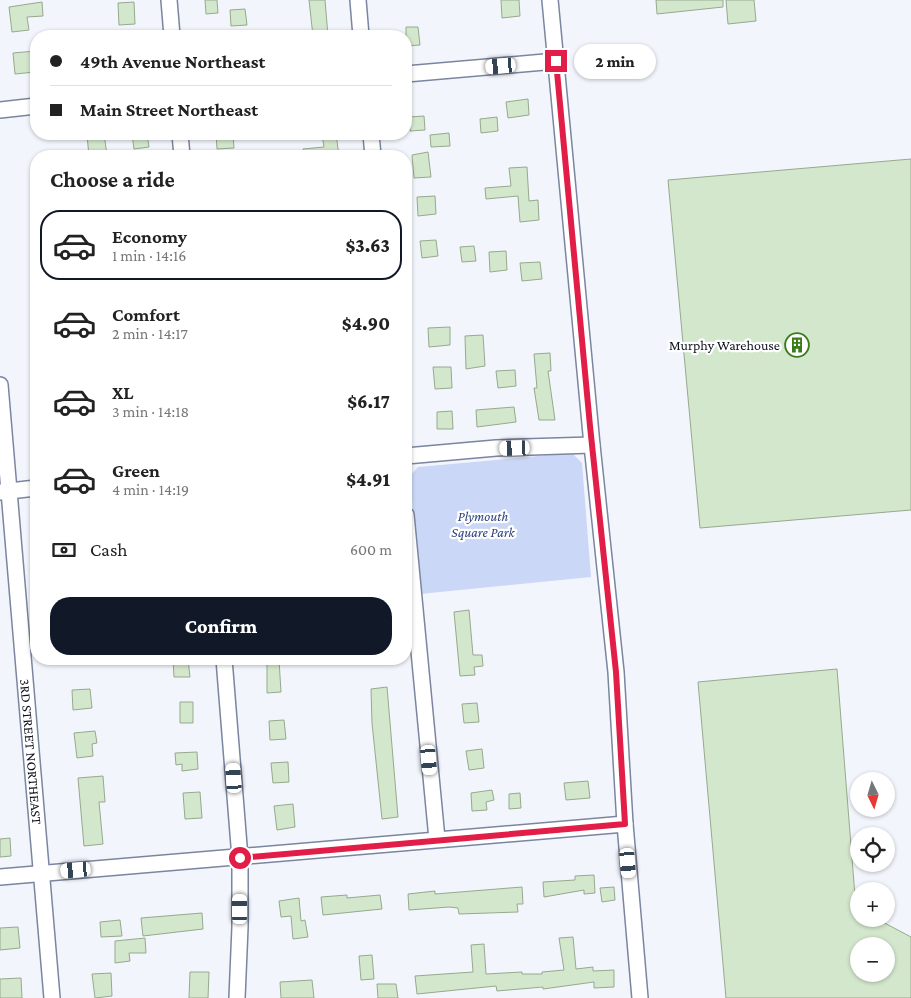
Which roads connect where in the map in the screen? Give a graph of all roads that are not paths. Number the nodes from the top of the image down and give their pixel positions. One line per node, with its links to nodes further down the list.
1 (169, 0): 4 (street)
2 (358, 0): 5 (street)
3 (550, 0): 6 (street)
4 (172, 30)
5 (361, 30)
6 (556, 61): 7 (street); 11 (street)
7 (412, 73)
8 (30, 107): 9 (street)
9 (0, 110)
10 (0, 385): 14 (street, 3RD STREET NORTHEAST)
11 (592, 445): 12 (street); 17 (street)
12 (412, 455)
13 (30, 489): 14 (street)
14 (4, 491): 20 (street, 3RD STREET NORTHEAST)
15 (412, 580): 18 (street)
16 (224, 665): 19 (street)
17 (625, 824): 18 (street); 24 (street)
18 (436, 839): 19 (street)
19 (240, 858): 20 (street); 23 (street)
20 (40, 873): 21 (street); 22 (street, 3RD STREET NORTHEAST)
21 (0, 876)
22 (52, 998)
23 (237, 998)
24 (640, 998)

